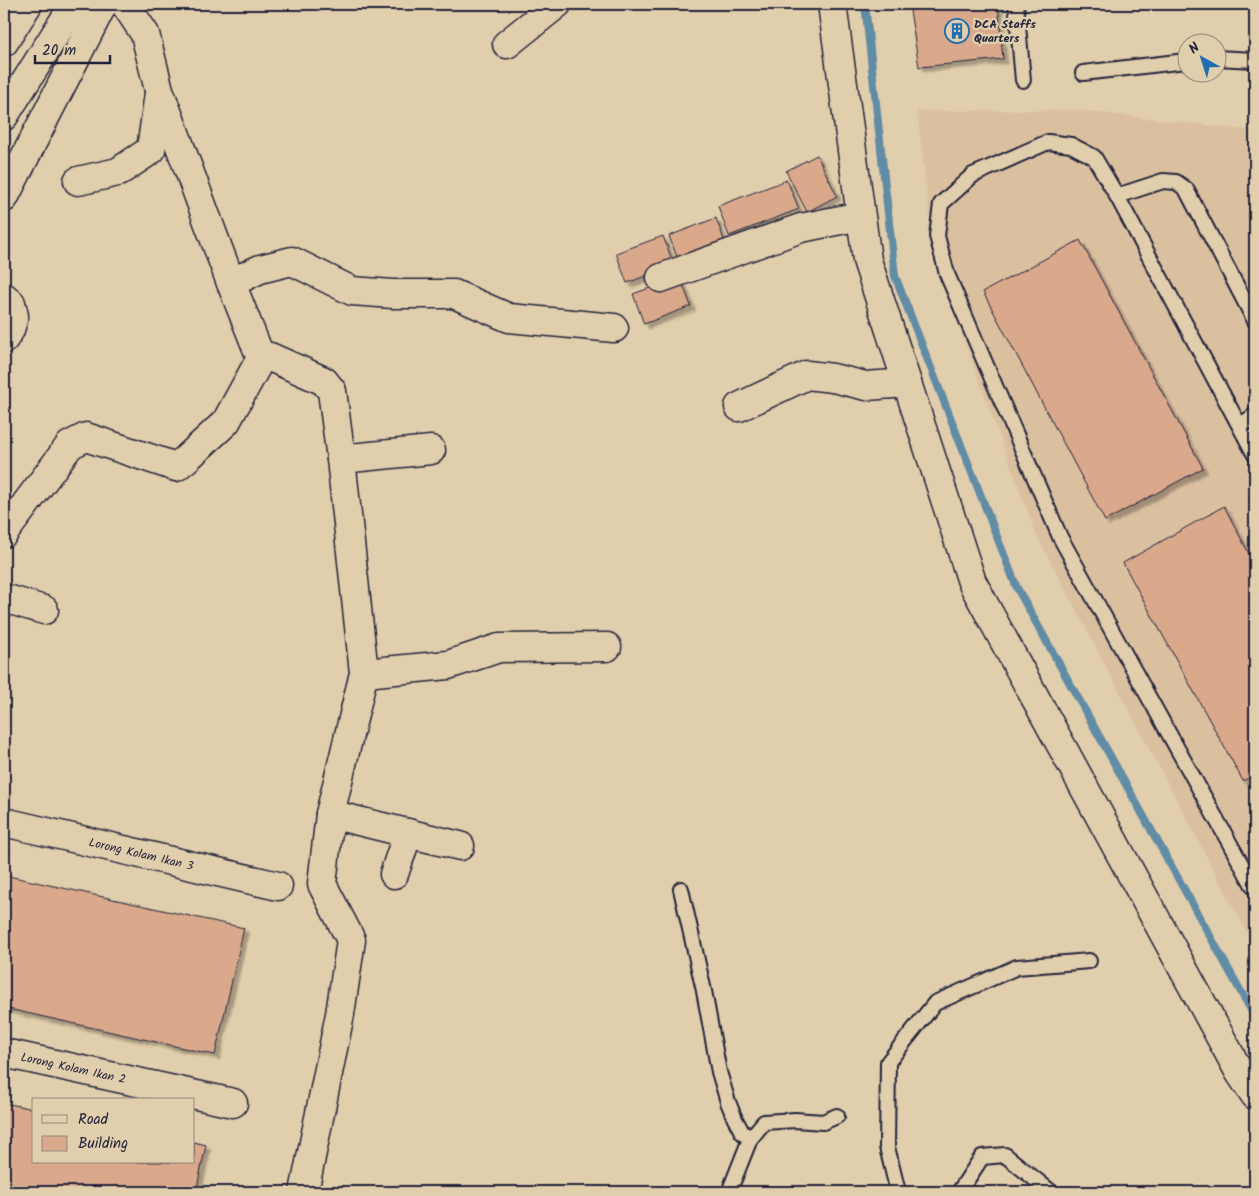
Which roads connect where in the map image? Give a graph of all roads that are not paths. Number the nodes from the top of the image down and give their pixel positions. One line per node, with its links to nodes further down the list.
1 (7, 4): 9 (main road)
2 (28, 4): 10 (main road)
3 (78, 4): 18 (main road)
4 (103, 4): 21 (main road)
5 (125, 4): 17 (main road)
6 (557, 4): 11 (main road)
7 (832, 4): 22 (main road)
8 (1016, 4): 16 (lane)
9 (4, 8)
10 (4, 42)
11 (507, 44)
12 (1226, 59): 13 (lane)
13 (1255, 60)
14 (1176, 63): 15 (lane)
15 (1083, 74)
16 (1024, 80)
17 (159, 90): 19 (main road); 24 (main road)
18 (4, 116)
19 (78, 181)
20 (1117, 196): 26 (lane); 33 (lane); 50 (lane)
21 (4, 198)
22 (860, 216): 23 (main road); 30 (main road)
23 (661, 278)
24 (231, 283): 27 (main road); 29 (main road)
25 (4, 297): 28 (main road)
26 (1255, 321)
27 (614, 328)
28 (4, 339)
29 (261, 358): 36 (main road); 37 (main road)
30 (907, 383): 31 (main road); 53 (main road)
31 (739, 407)
32 (1255, 415): 33 (lane)
33 (1240, 426): 35 (lane)
34 (431, 450): 36 (main road)
35 (1255, 455)
36 (342, 459): 42 (main road)
37 (12, 504): 38 (main road)
38 (4, 533)
39 (4, 598): 40 (main road)
40 (44, 610)
41 (607, 647): 42 (main road)
42 (364, 673): 43 (main road)
43 (330, 814): 45 (main road); 57 (main road)
44 (4, 822): 48 (main road, Lorong Kolam Ikan 3)
45 (408, 833): 46 (main road); 47 (main road)
46 (460, 846)
47 (394, 874)
48 (278, 886)
49 (681, 889): 56 (lane)
50 (1255, 889)
51 (1090, 961): 59 (lane)
52 (4, 1053): 54 (main road, Lorong Kolam Ikan 2)
53 (1255, 1095)
54 (232, 1103)
55 (837, 1116): 56 (lane)
56 (750, 1139): 58 (lane)
57 (304, 1192)
58 (728, 1192)
59 (898, 1192)
60 (959, 1192): 61 (lane)
61 (1051, 1192)

